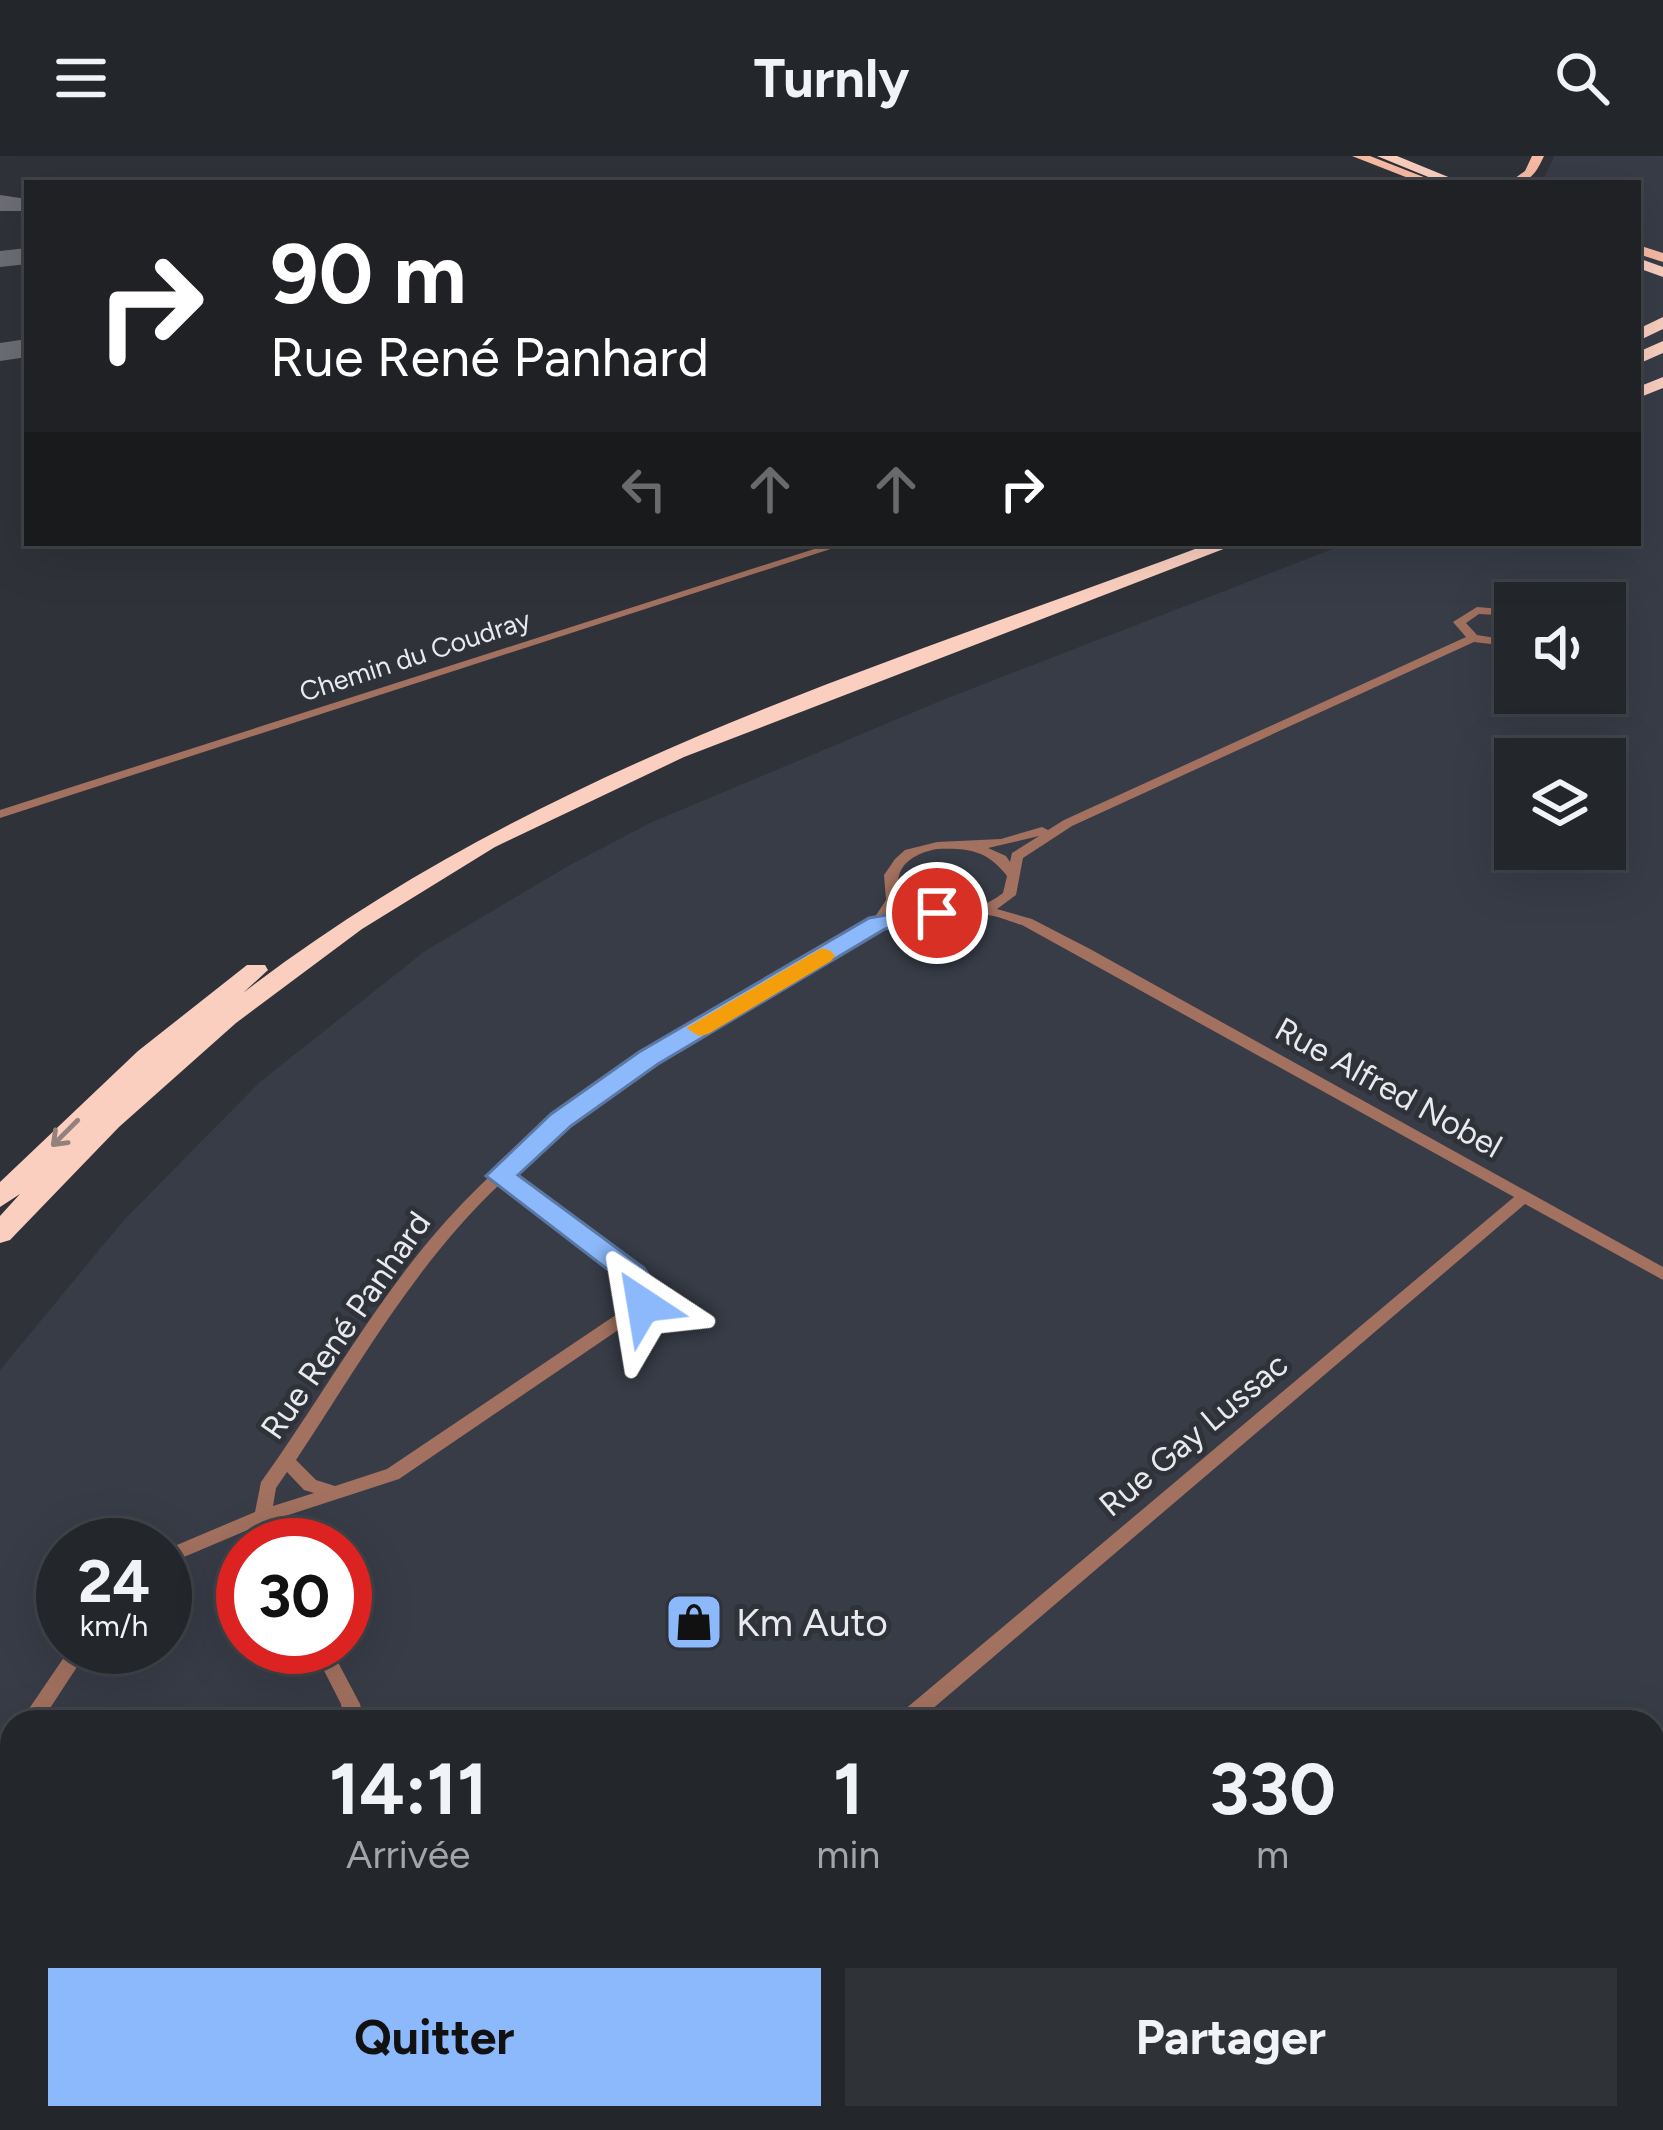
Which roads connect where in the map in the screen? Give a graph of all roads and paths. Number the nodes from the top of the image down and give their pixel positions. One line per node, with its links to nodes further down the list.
1 (1358, 156): 4 (main road)
2 (1384, 156): 5 (highway)
3 (1538, 156): 6 (main road)
4 (1425, 180)
5 (1448, 180)
6 (1519, 180)
7 (835, 546): 13 (street, Chemin du Coudray)
8 (1188, 546): 24 (highway, one-way to 24)
9 (1221, 546): 25 (highway)
10 (1494, 610): 11 (street)
11 (1473, 638): 12 (street); 14 (street)
12 (1494, 641)
13 (0, 814)
14 (1068, 823): 15 (street); 16 (street)
15 (968, 846): 16 (street); 17 (street)
16 (1014, 880): 18 (street); 21 (street, Rue Alfred Nobel)
17 (892, 887): 19 (street); 20 (street)
18 (985, 910): 19 (street); 21 (street, Rue Alfred Nobel)
19 (937, 913): 20 (street, Rue René Panhard)
20 (878, 923): 22 (street, Rue René Panhard)
21 (1085, 952): 23 (street, Rue Alfred Nobel)
22 (500, 1176): 27 (street, Rue René Panhard); 28 (street)
23 (1524, 1197): 26 (street, Rue Alfred Nobel); 35 (street, Rue Gay Lussac)
24 (0, 1198)
25 (0, 1233)
26 (1663, 1274)
27 (286, 1460): 28 (street); 29 (street, Rue René Panhard)
28 (342, 1492): 29 (street)
29 (263, 1516): 30 (street)
30 (192, 1546)
31 (62, 1674): 33 (street)
32 (335, 1674): 34 (street)
33 (38, 1710)
34 (351, 1710)
35 (918, 1710)

